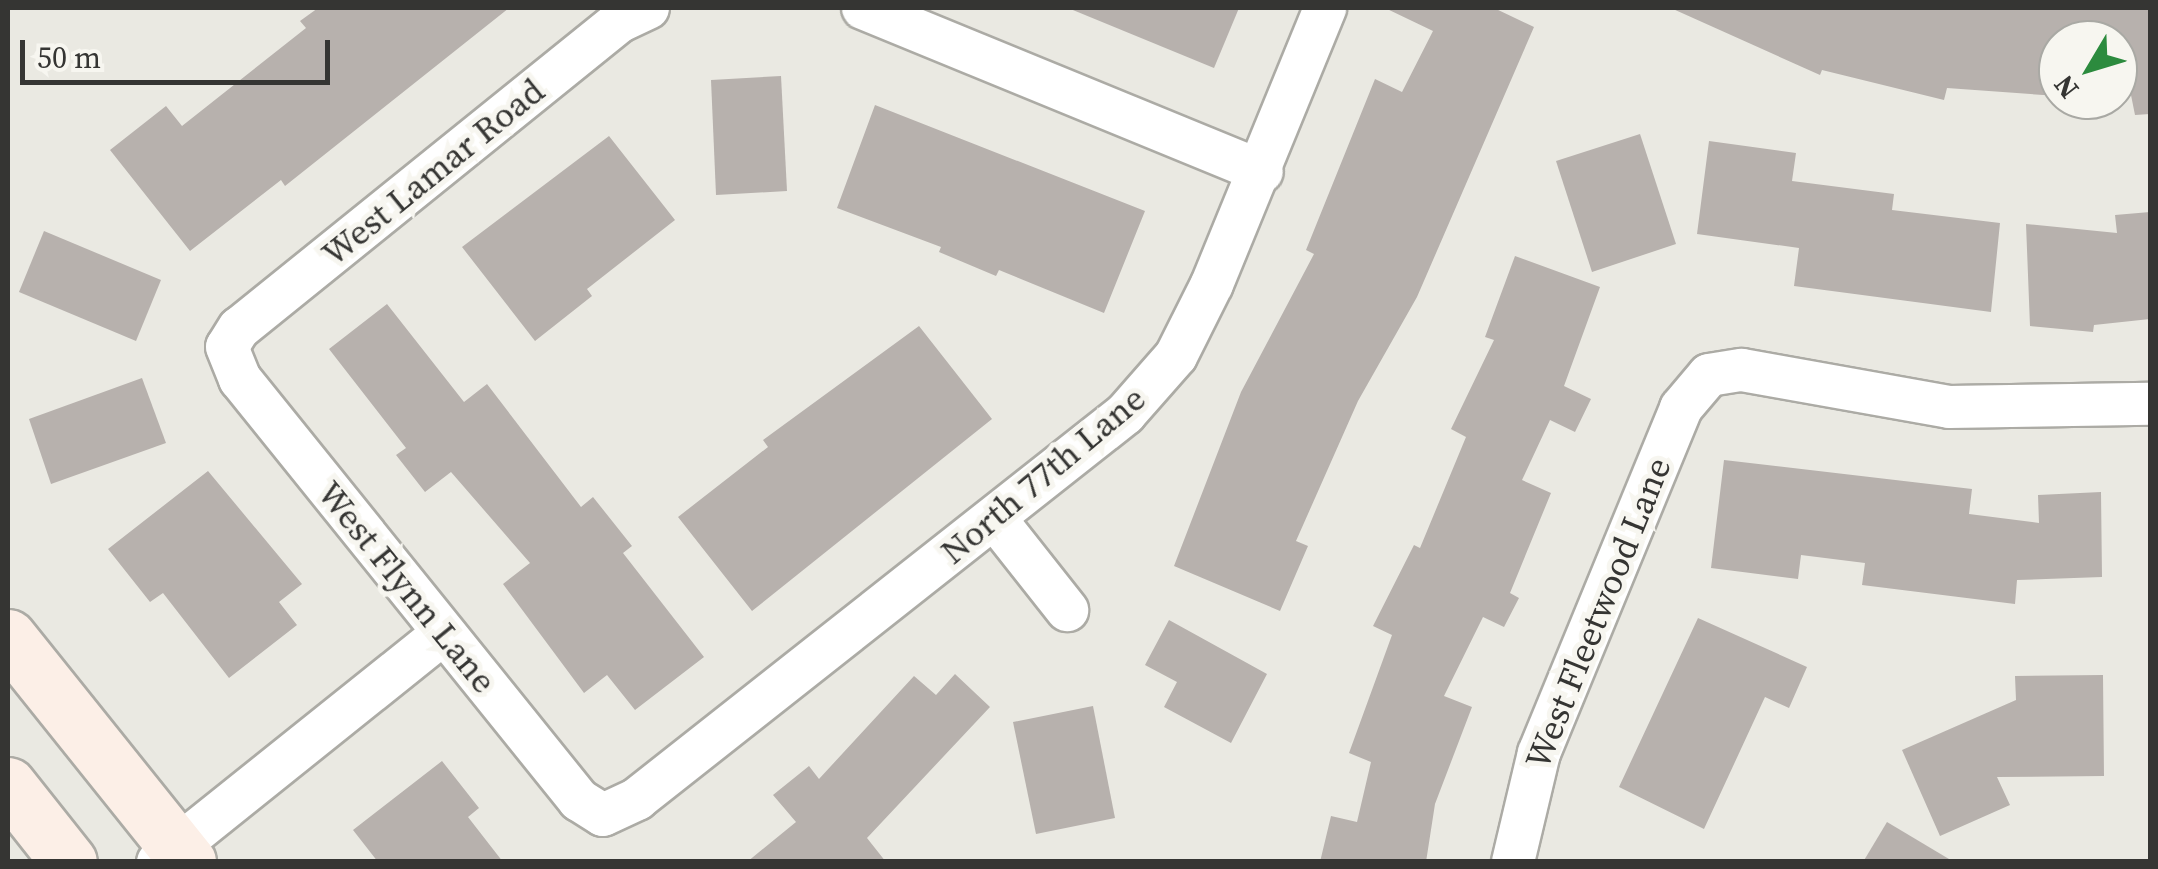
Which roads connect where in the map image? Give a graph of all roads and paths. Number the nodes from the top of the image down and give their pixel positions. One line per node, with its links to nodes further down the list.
1 (648, 8): 5 (street, West Lamar Road)
2 (863, 8): 4 (street)
3 (1325, 8): 4 (street, North 77th Lane)
4 (1262, 172): 7 (street, North 77th Lane)
5 (227, 347): 9 (street, West Flynn Lane)
6 (2150, 404): 15 (street, West Fleetwood Lane)
7 (996, 520): 8 (street); 12 (street, North 77th Lane)
8 (1067, 610)
9 (444, 633): 12 (street, West Flynn Lane); 13 (street)
10 (8, 636): 13 (main road)
11 (8, 785): 14 (main road)
12 (602, 815)
13 (174, 857)
14 (69, 862)
15 (1513, 862)

